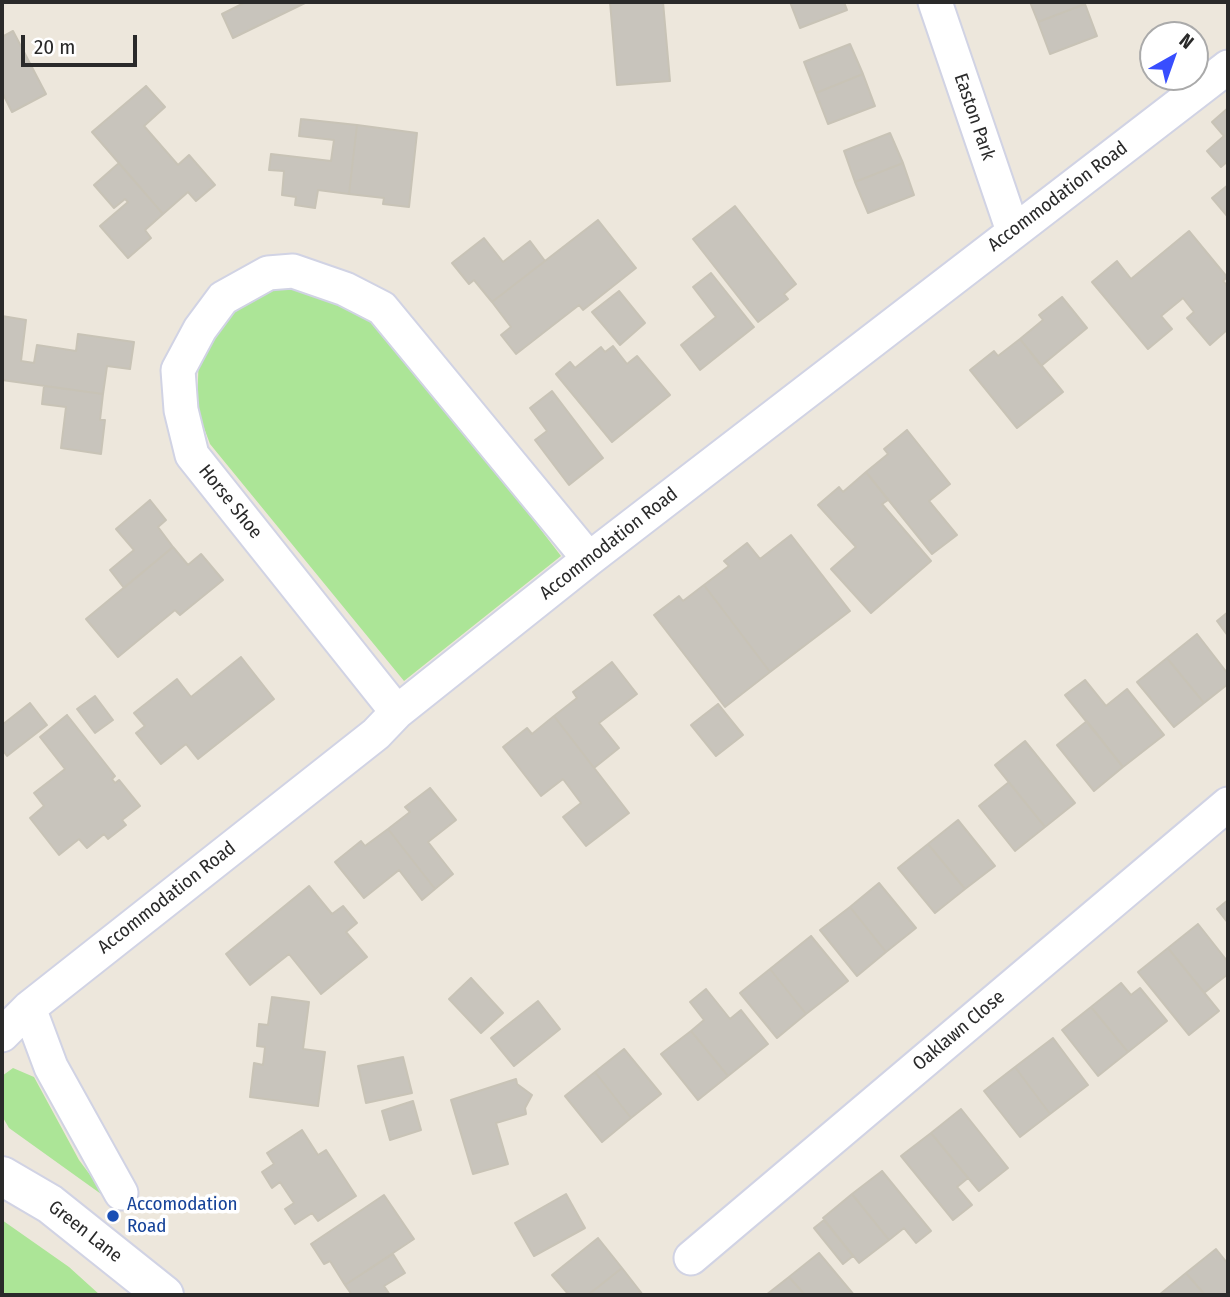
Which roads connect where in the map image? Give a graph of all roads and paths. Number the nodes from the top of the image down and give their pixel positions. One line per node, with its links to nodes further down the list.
1 (936, 2): 3 (street, Easton Park)
2 (1228, 67): 3 (street, Accommodation Road)
3 (1013, 231): 4 (street, Accommodation Road)
4 (589, 559): 5 (street, Accommodation Road); 5 (street, Horse Shoe)
5 (397, 712): 7 (street, Accommodation Road)
6 (1228, 804): 11 (street, Oaklawn Close)
7 (29, 1007): 8 (street, Accommodation Road); 10 (street)
8 (2, 1035)
9 (2, 1176): 12 (street, Green Lane)
10 (121, 1193)
11 (691, 1258)
12 (164, 1295)

